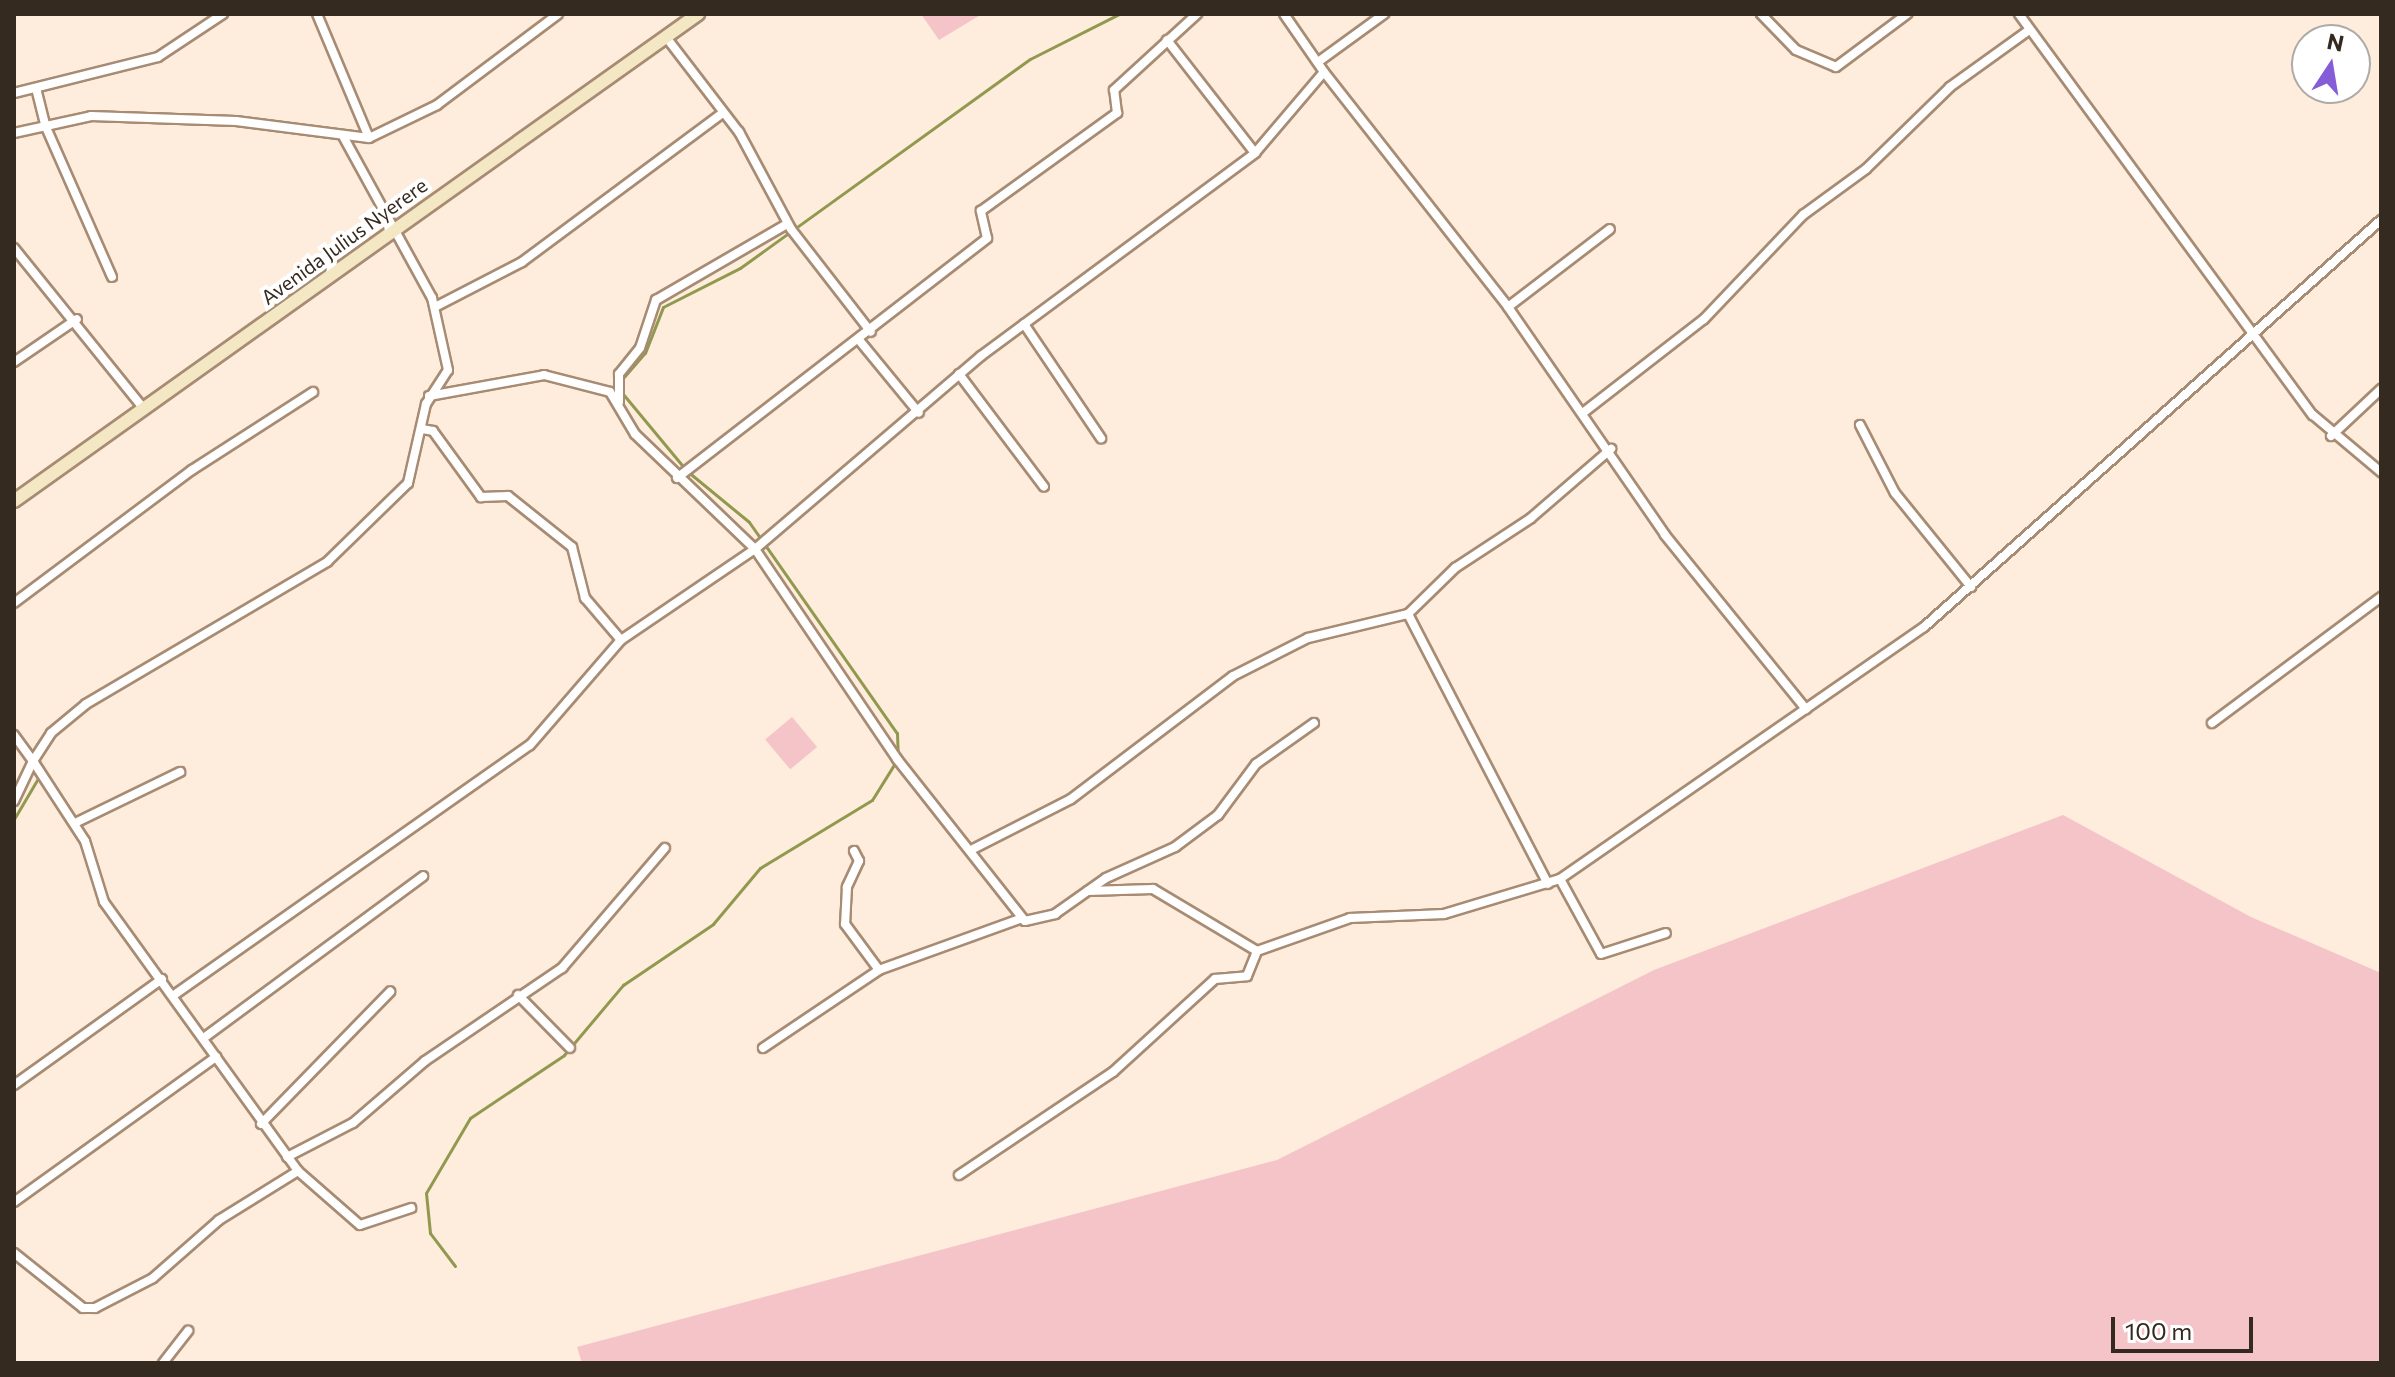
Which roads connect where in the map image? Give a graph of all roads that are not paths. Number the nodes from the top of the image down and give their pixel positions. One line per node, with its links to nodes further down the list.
1 (223, 14): 16 (street)
2 (317, 14): 22 (street)
3 (558, 14): 22 (street)
4 (698, 14): 12 (street, Avenida Julius Nyerere)
5 (1197, 14): 13 (street)
6 (1284, 14): 14 (street)
7 (1384, 14): 14 (street)
8 (1761, 14): 9 (street)
9 (1907, 14)
10 (2019, 14): 11 (street)
11 (2029, 30): 35 (street); 43 (street)
12 (666, 37): 18 (street); 26 (street, Avenida Julius Nyerere)
13 (1167, 40): 23 (street); 34 (street)
14 (1318, 62): 15 (street)
15 (1324, 72): 23 (street); 31 (street)
16 (36, 88): 17 (street); 19 (street)
17 (14, 93)
18 (721, 114): 25 (street); 30 (street)
19 (45, 125): 20 (street); 21 (street); 29 (street)
20 (14, 133)
21 (344, 138): 22 (street); 26 (street)
22 (369, 138)
23 (1255, 153): 33 (street)
24 (2381, 220): 35 (street)
25 (787, 224): 34 (street); 45 (street)
26 (397, 227): 30 (street); 42 (street, Avenida Julius Nyerere)
27 (1610, 229): 31 (street)
28 (14, 248): 32 (street)
29 (112, 277)
30 (435, 307): 41 (street)
31 (1508, 307): 43 (street)
32 (77, 319): 37 (street); 42 (street)
33 (1024, 324): 38 (street); 49 (street)
34 (871, 332): 36 (street)
35 (2254, 335): 48 (street); 56 (street)
36 (859, 340): 44 (street); 52 (street)
37 (14, 362)
38 (959, 374): 44 (street); 53 (street)
39 (2381, 389): 48 (street)
40 (313, 392): 58 (street)
41 (429, 396): 45 (street); 47 (street)
42 (144, 409): 54 (street, Avenida Julius Nyerere)
43 (1584, 412): 50 (street)
44 (919, 413): 55 (street)
45 (622, 415): 52 (street)
46 (1860, 425): 56 (street)
47 (422, 429): 60 (street); 65 (street)
48 (2331, 436): 51 (street)
49 (1101, 438)
50 (1611, 449): 59 (street); 61 (street)
51 (2381, 472)
52 (677, 478): 55 (street)
53 (1044, 487)
54 (14, 501)
55 (755, 549): 60 (street); 70 (street)
56 (1971, 587): 61 (street)
57 (2381, 597): 63 (street)
58 (14, 603)
59 (1408, 614): 70 (street); 74 (street)
60 (621, 640): 82 (street)
61 (1806, 709): 73 (street)
62 (1314, 723): 75 (street)
63 (2212, 723)
64 (14, 735): 65 (street)
65 (33, 761): 67 (street); 68 (street)
66 (180, 772): 68 (street)
67 (14, 801)
68 (75, 823): 80 (street)
69 (665, 848): 83 (street)
70 (971, 850): 76 (street)
71 (854, 851): 79 (street)
72 (423, 876): 84 (street)
73 (1560, 879): 74 (street); 77 (street)
74 (1548, 884): 78 (street)
75 (1088, 891): 76 (street); 78 (street)
76 (1020, 919): 79 (street)
77 (1666, 933)
78 (1257, 951): 92 (street)
79 (879, 970): 86 (street)
80 (162, 979): 82 (street); 88 (street)
81 (390, 992): 89 (street)
82 (174, 995): 84 (street)
83 (518, 995): 85 (street); 90 (street)
84 (205, 1037): 87 (street)
85 (570, 1048)
86 (763, 1048)
87 (216, 1057): 89 (street); 93 (street)
88 (14, 1085)
89 (261, 1124): 90 (street)
90 (287, 1157): 91 (street)
91 (298, 1171): 94 (street); 95 (street)
92 (959, 1175)
93 (14, 1202)
94 (411, 1208)
95 (14, 1253)
96 (188, 1331): 97 (street)
97 (163, 1363)

